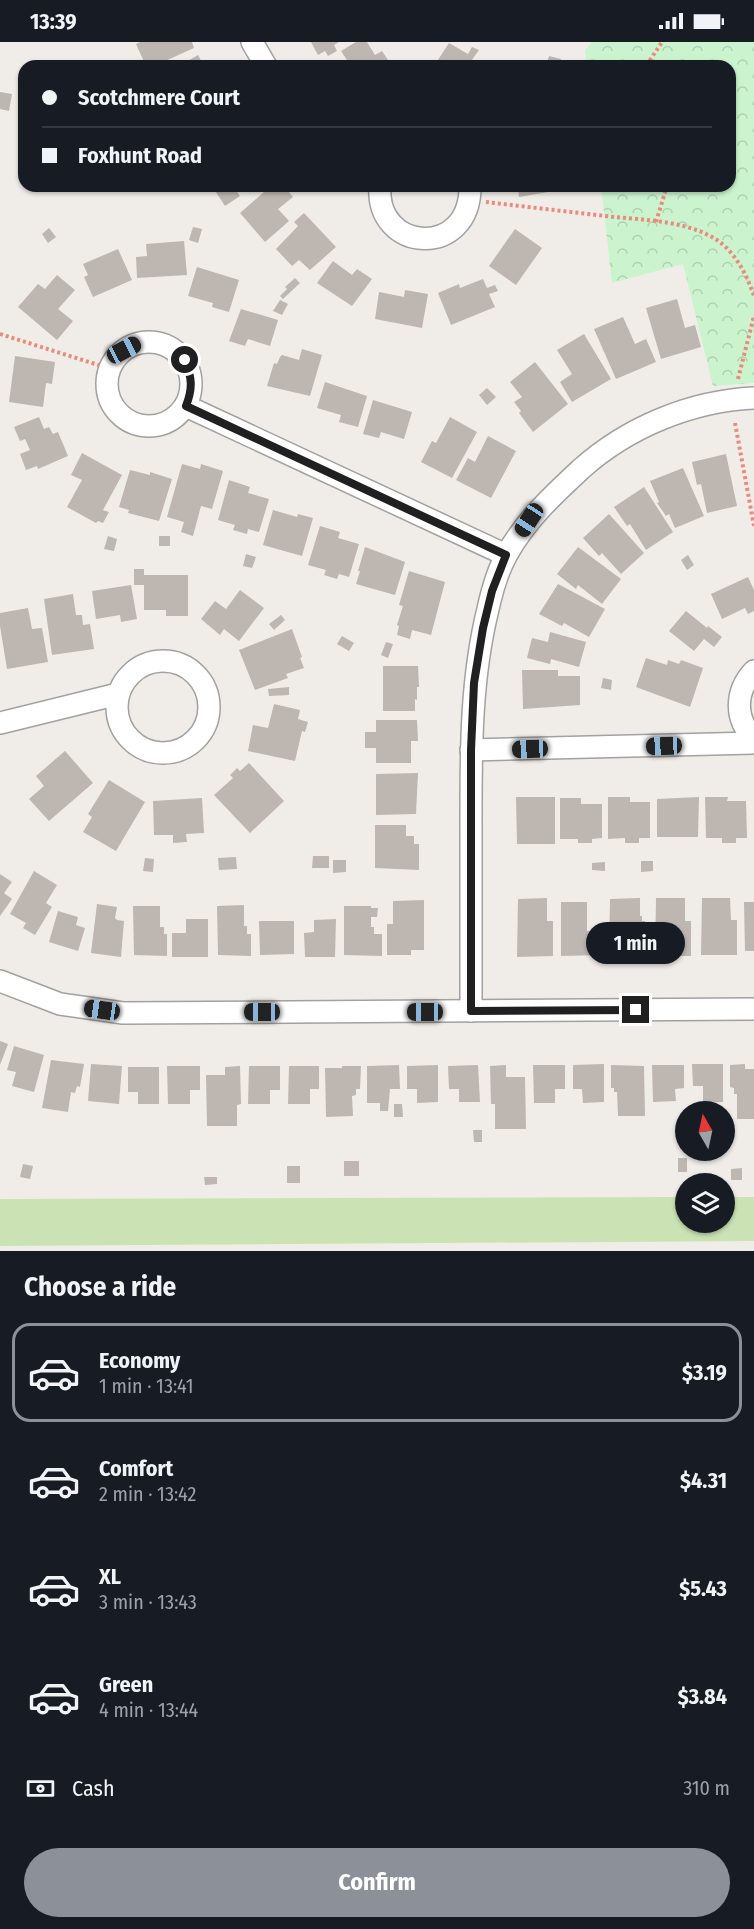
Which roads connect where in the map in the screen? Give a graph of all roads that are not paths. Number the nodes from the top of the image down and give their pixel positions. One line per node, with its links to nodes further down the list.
1 (252, 42): 2 (street)
2 (262, 60)
3 (376, 192): 4 (street)
4 (470, 193)
5 (754, 398): 7 (street)
6 (186, 406): 6 (street); 7 (street)
7 (506, 555): 13 (street)
8 (754, 671): 11 (street)
9 (118, 694): 9 (street); 10 (street)
10 (0, 723)
11 (754, 738)
12 (754, 743): 13 (street)
13 (471, 750): 16 (street)
14 (0, 981): 16 (street)
15 (754, 1009): 16 (street)
16 (471, 1011)

